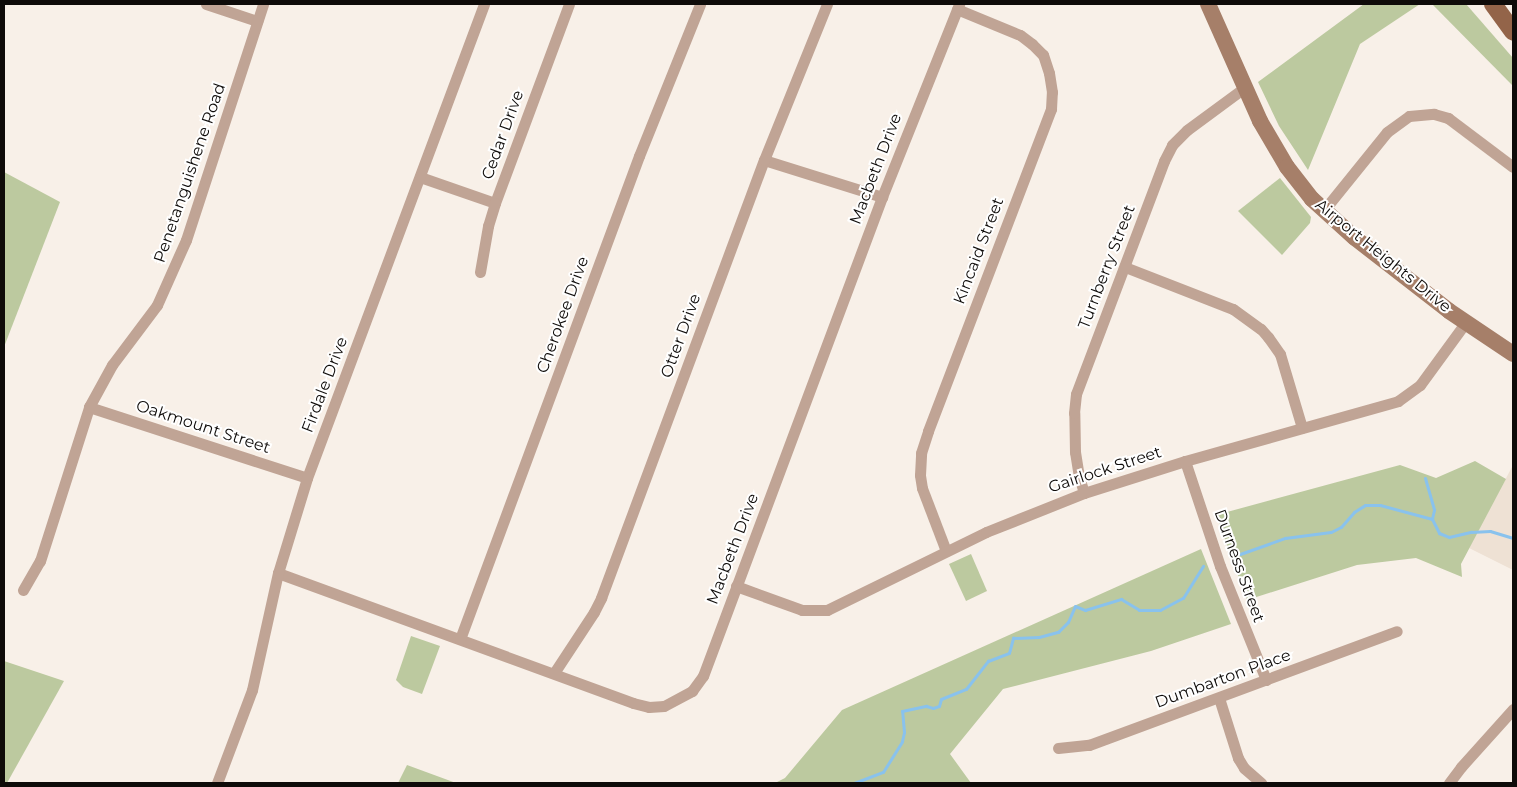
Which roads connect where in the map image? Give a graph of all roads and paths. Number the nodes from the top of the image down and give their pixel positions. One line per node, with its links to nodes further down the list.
1 (206, 4): 10 (street)
2 (263, 4): 10 (street, Penetanguishene Road)
3 (484, 4): 15 (street, Firdale Drive)
4 (569, 4): 17 (street, Cedar Drive)
5 (700, 4): 33 (street, Cherokee Drive)
6 (827, 4): 13 (street, Otter Drive)
7 (1208, 4): 12 (street, Airport Heights Drive)
8 (1493, 4): 11 (main road)
9 (958, 6): 16 (street, Macbeth Drive); 28 (street, Kincaid Street)
10 (257, 21): 23 (street, Penetanguishene Road)
11 (1513, 32)
12 (1244, 88): 18 (street, Airport Heights Drive); 19 (street, Turnberry Street)
13 (764, 160): 16 (street); 34 (street, Otter Drive)
14 (1513, 168): 18 (street)
15 (420, 177): 17 (street, Cedar Drive); 26 (street, Firdale Drive)
16 (882, 197): 30 (street, Macbeth Drive)
17 (495, 203): 20 (street)
18 (1324, 210): 21 (street, Airport Heights Drive)
19 (1125, 267): 24 (street); 27 (street, Turnberry Street)
20 (480, 272)
21 (1466, 322): 22 (street, Airport Heights Drive); 24 (street, Gairlock Street)
22 (1513, 354)
23 (89, 407): 26 (street, Oakmount Street); 31 (street, Penetanguishene Road)
24 (1302, 428): 25 (street, Gairlock Street)
25 (1185, 461): 27 (street, Gairlock Street); 35 (street, Durness Street)
26 (307, 478): 29 (street, Firdale Drive)
27 (1084, 493): 28 (street, Gairlock Street)
28 (946, 551): 30 (street, Gairlock Street)
29 (278, 573): 33 (street, Macbeth Drive); 39 (street, Firdale Drive)
30 (736, 586): 34 (street, Macbeth Drive)
31 (24, 590)
32 (1397, 631): 35 (street, Dumbarton Place)
33 (460, 639): 34 (street, Macbeth Drive)
34 (554, 674)
35 (1266, 680): 36 (street, Dumbarton Place)
36 (1219, 698): 38 (street, Dumbarton Place); 40 (street)
37 (1513, 709): 41 (street)
38 (1058, 748)
39 (216, 783)
40 (1262, 783)
41 (1449, 783)

